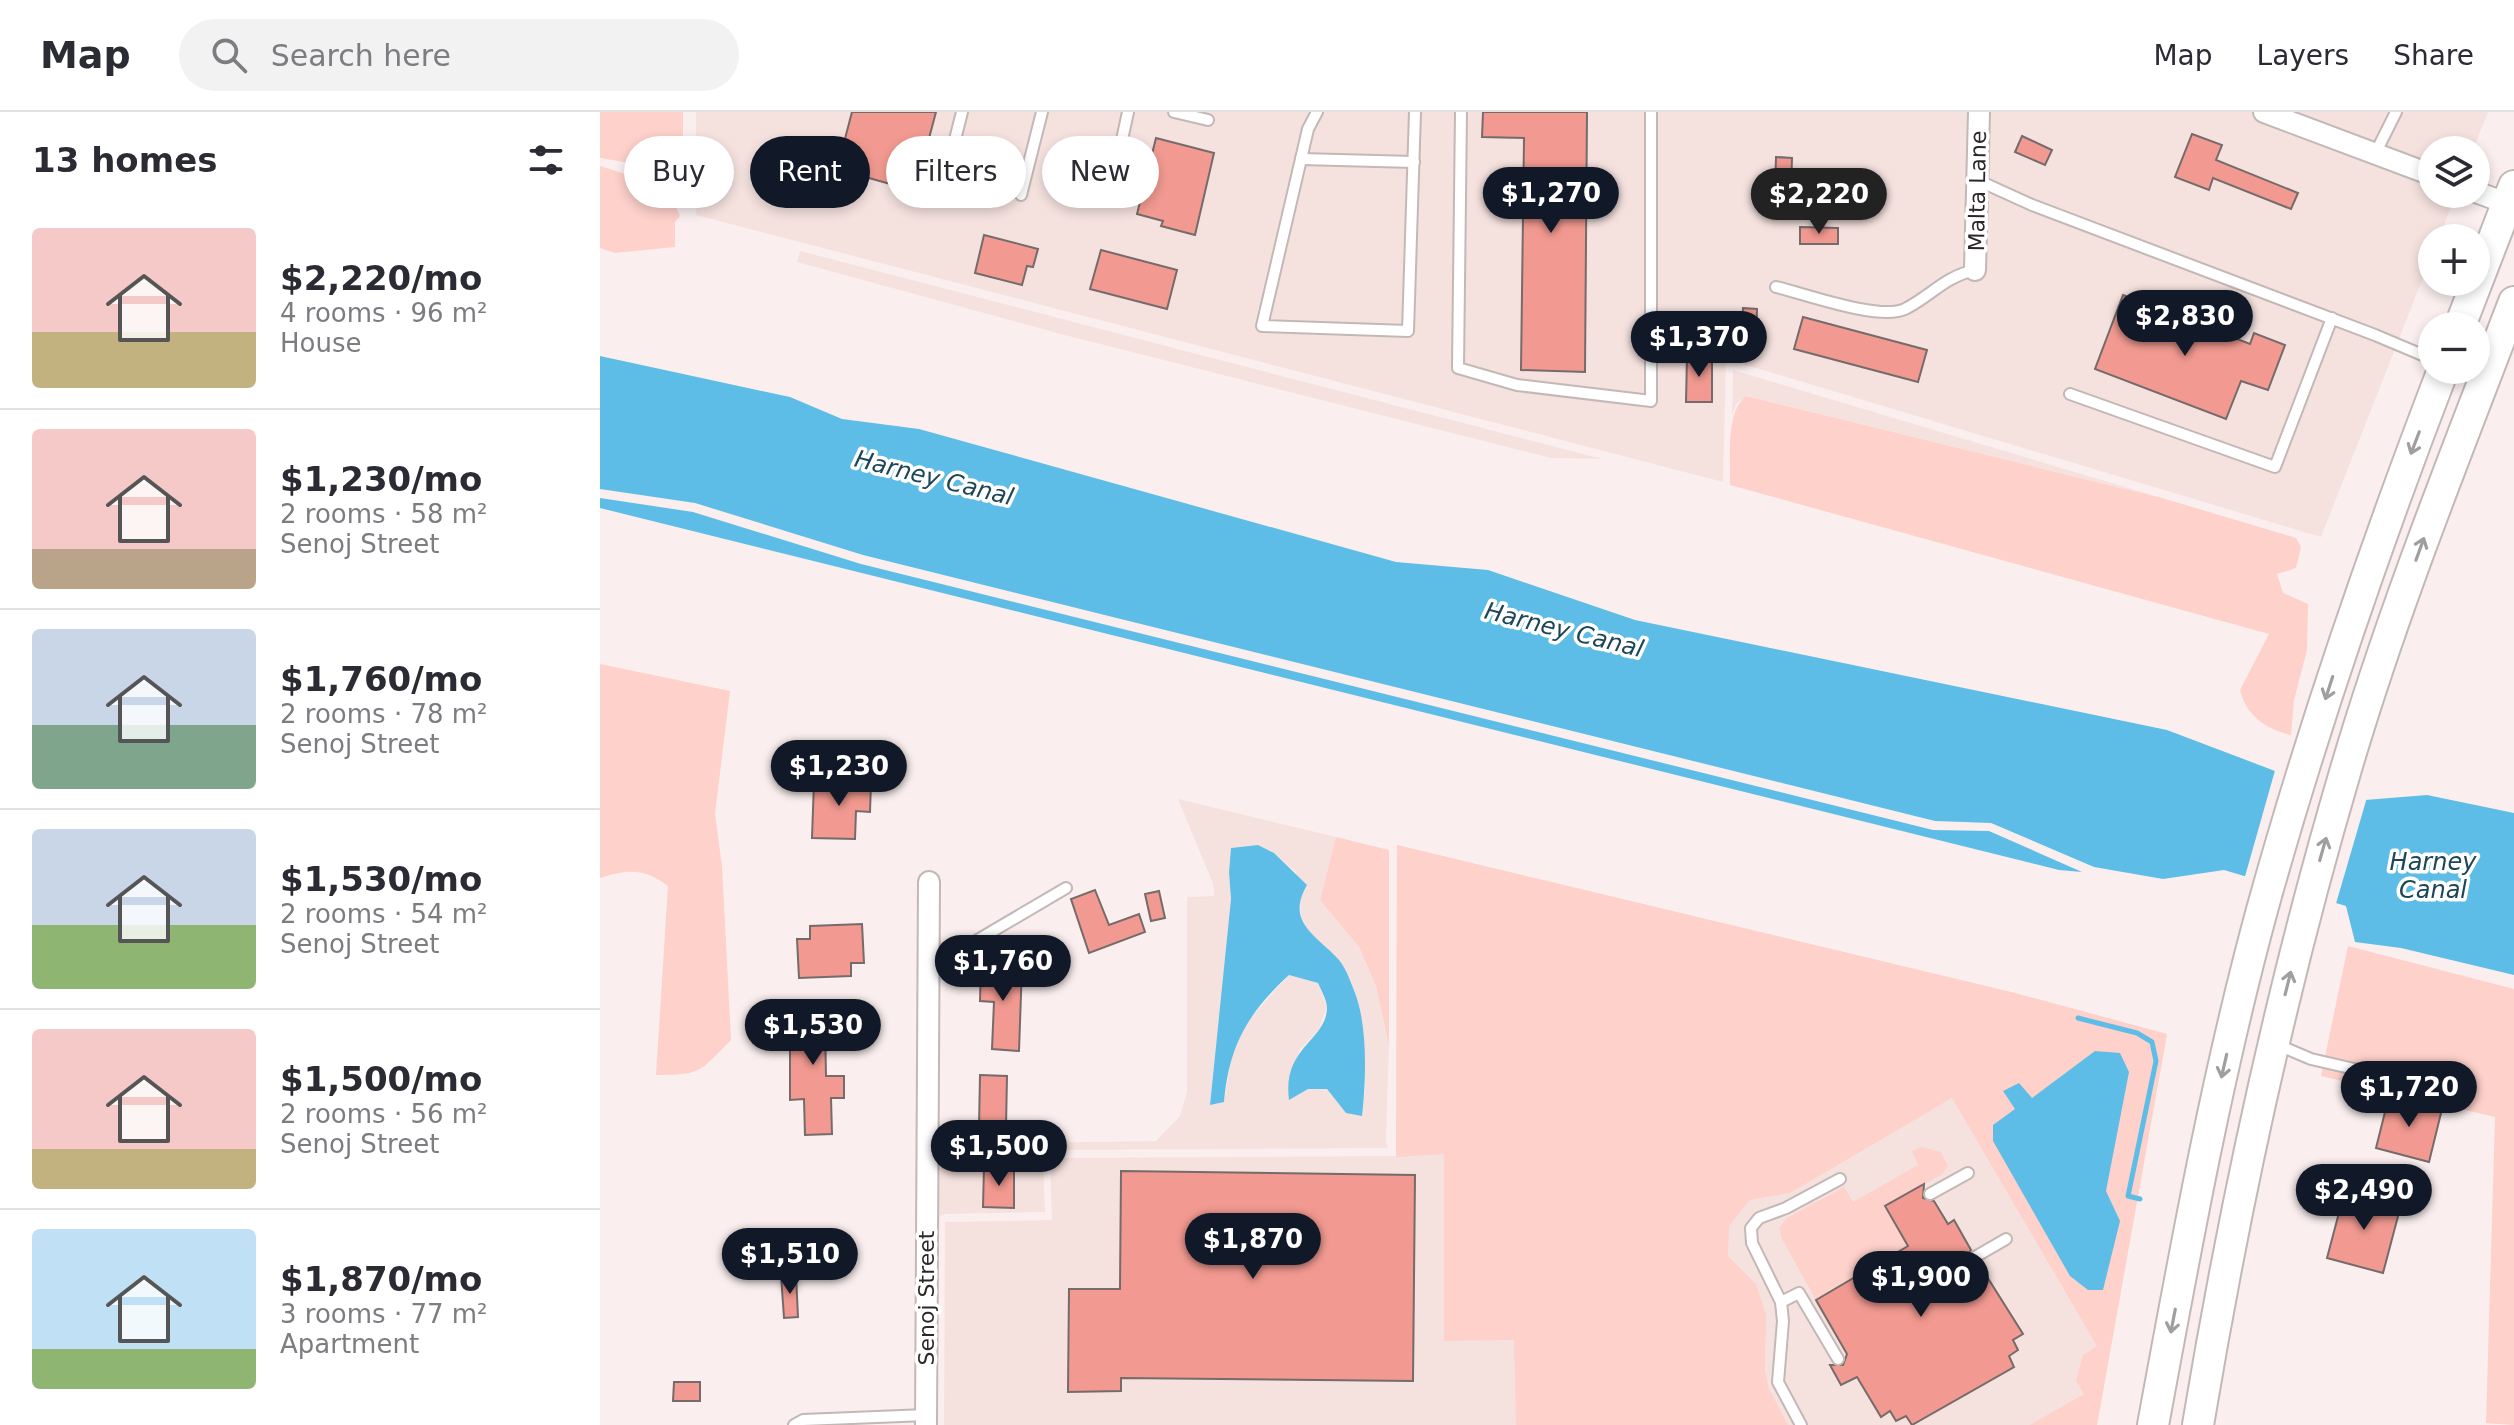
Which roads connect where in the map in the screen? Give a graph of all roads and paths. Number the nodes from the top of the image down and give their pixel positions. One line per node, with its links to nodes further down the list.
1 (962, 112): 13 (lane)
2 (1042, 112): 19 (lane)
3 (1128, 112): 14 (lane)
4 (1174, 112): 12 (lane)
5 (1317, 112): 16 (lane)
6 (1415, 112): 17 (lane)
7 (1461, 112): 8 (lane)
8 (1651, 112)
9 (1979, 112): 20 (street, Malta Lane)
10 (2264, 112): 15 (street)
11 (2396, 112): 15 (lane)
12 (1208, 120)
13 (956, 136)
14 (1123, 136)
15 (2375, 154): 18 (street)
16 (1301, 159): 17 (lane); 17 (lane)
17 (1414, 162)
18 (2418, 170)
19 (1026, 175)
20 (1977, 180): 23 (street, Malta Lane); 27 (lane)
21 (2490, 194): 22 (street)
22 (2512, 198): 26 (main road)
23 (1975, 270): 24 (lane)
24 (1776, 287)
25 (2514, 302): 33 (main road, one-way to 25)
26 (2466, 312)
27 (2332, 318): 28 (lane); 30 (lane)
28 (2418, 353)
29 (2438, 384): 33 (main road, one-way to 33)
30 (2070, 394)
31 (929, 882): 34 (street, Senoj Street)
32 (1066, 888): 34 (lane)
33 (2282, 917): 35 (main road); 47 (main road, one-way to 47)
34 (929, 969): 44 (street, Senoj Street)
35 (2273, 1043): 36 (lane); 48 (main road)
36 (2363, 1071)
37 (1968, 1173): 39 (lane)
38 (1840, 1179): 42 (lane)
39 (1930, 1194)
40 (2006, 1239): 41 (lane)
41 (1975, 1257)
42 (1781, 1302): 43 (lane); 46 (lane)
43 (1838, 1359)
44 (926, 1420): 45 (lane)
45 (794, 1425)
46 (1801, 1425)
47 (2153, 1425)
48 (2198, 1425)

